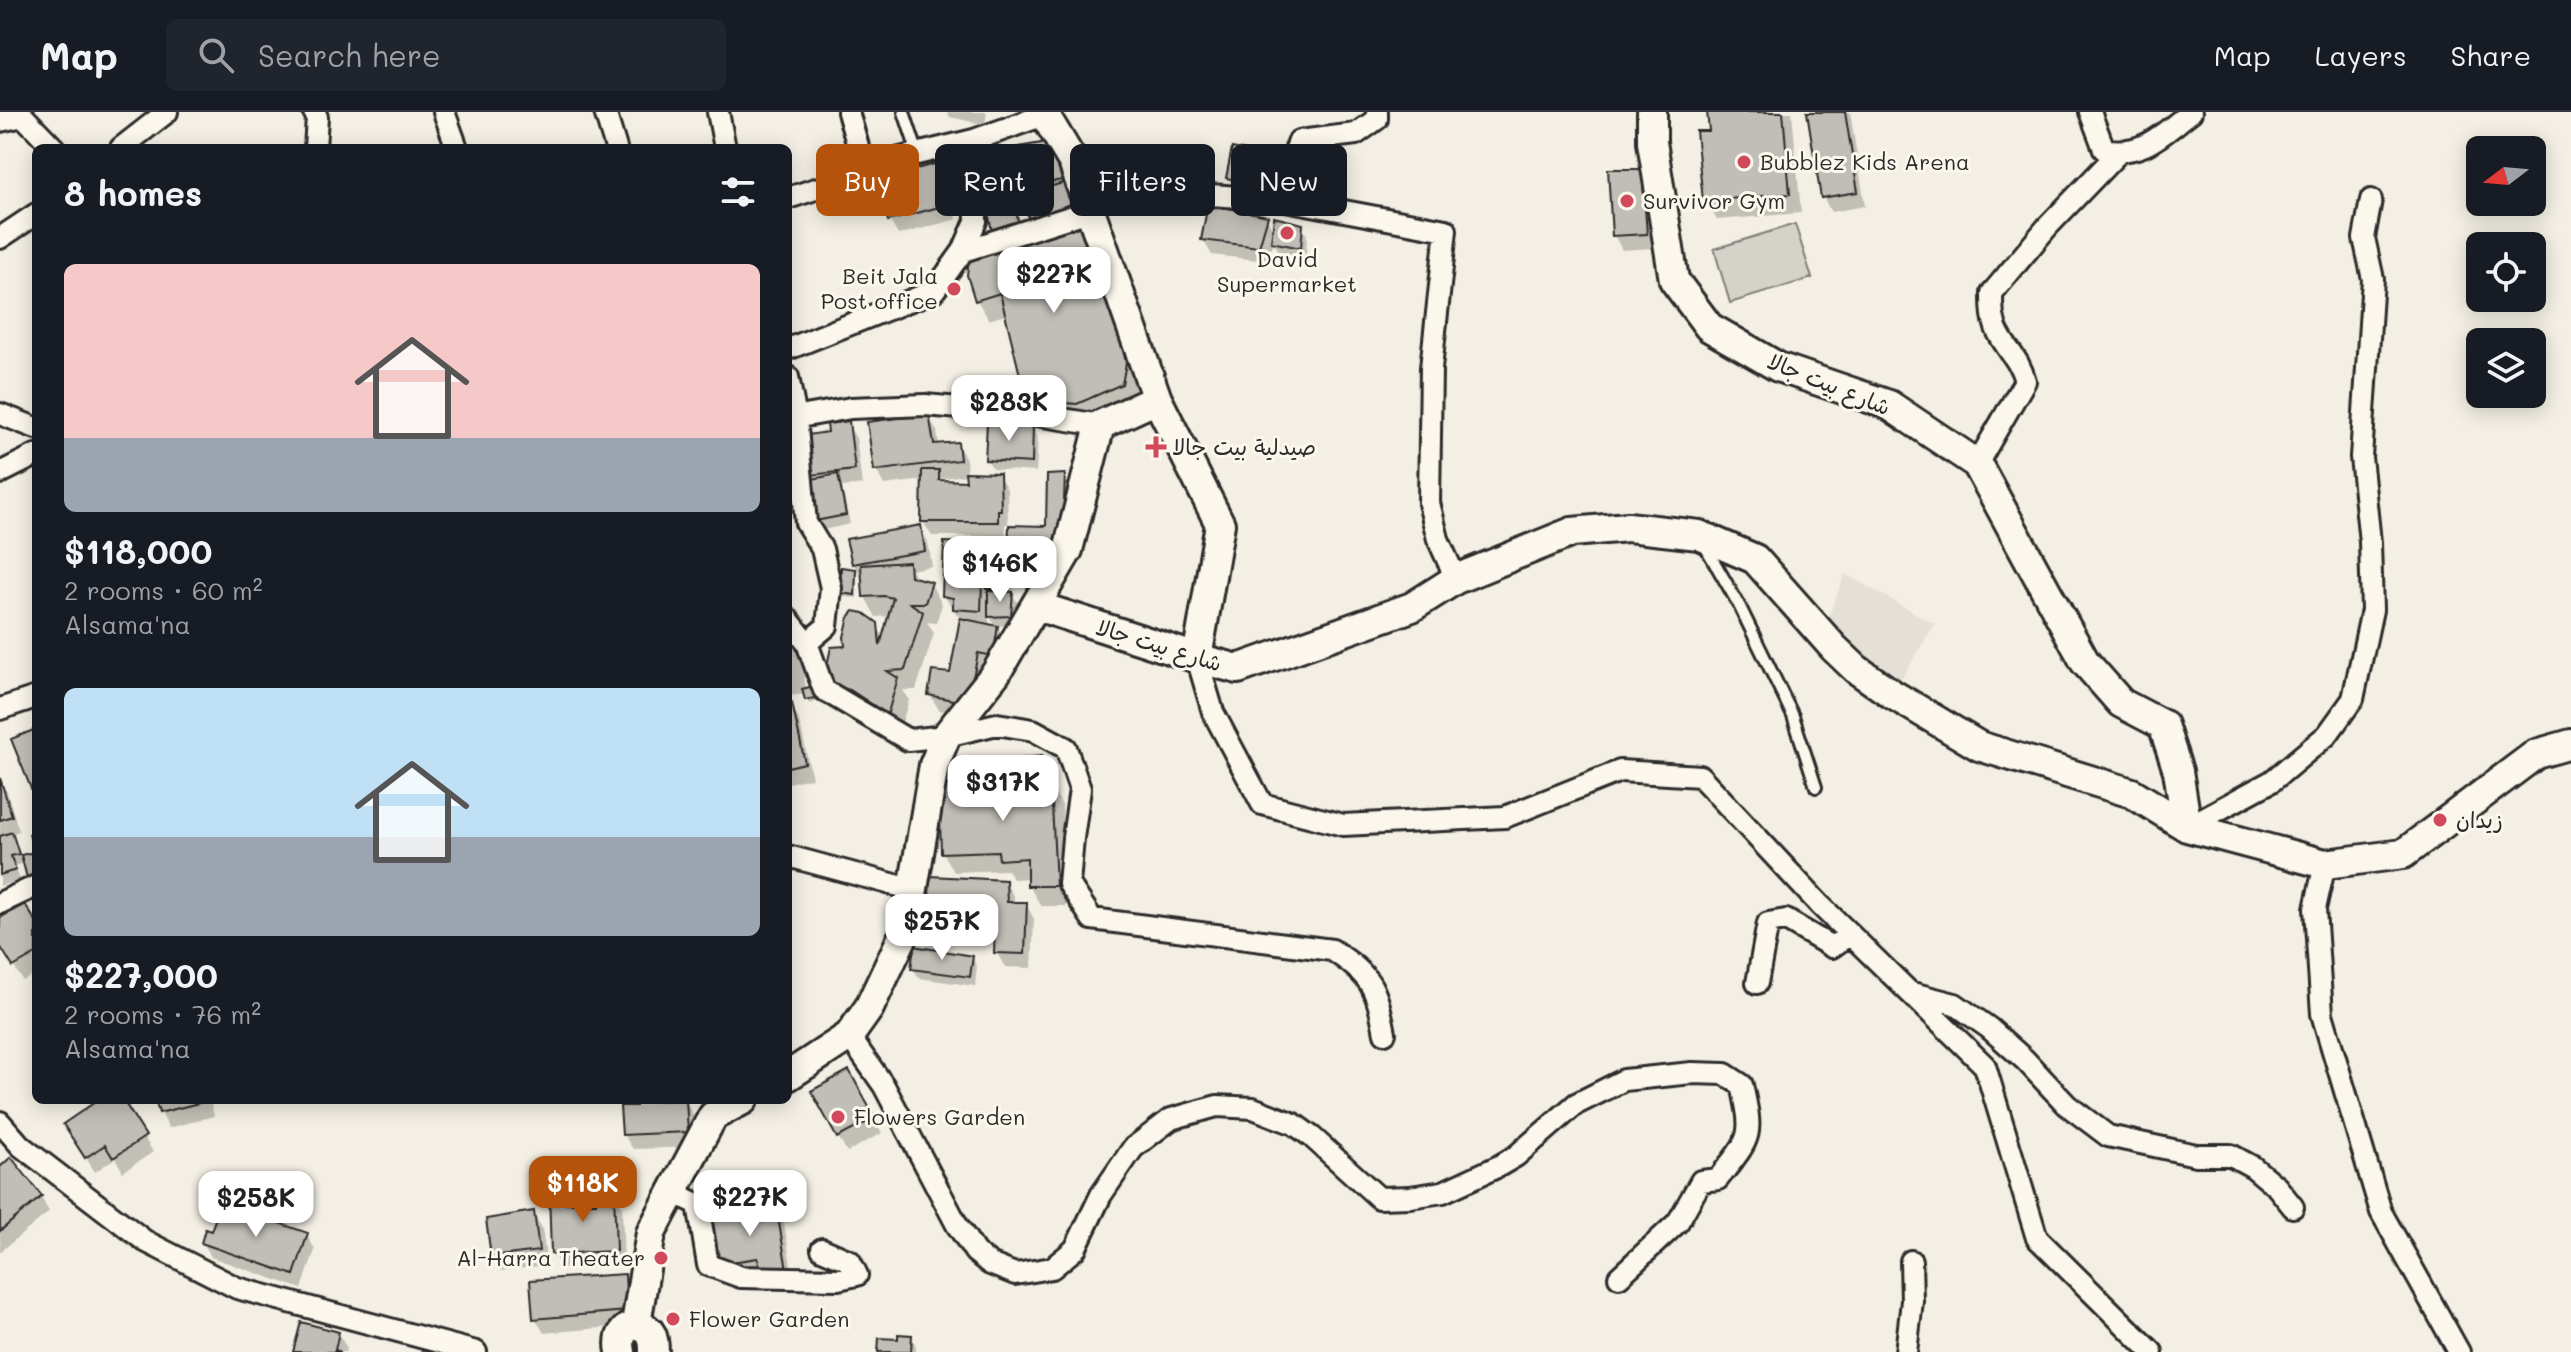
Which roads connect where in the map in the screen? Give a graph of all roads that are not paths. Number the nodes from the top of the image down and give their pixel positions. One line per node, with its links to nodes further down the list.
1 (167, 112): 17 (street)
2 (314, 112): 18 (street)
3 (444, 112): 19 (street)
4 (605, 112): 20 (street)
5 (718, 112): 21 (street)
6 (848, 112): 22 (street)
7 (904, 112): 23 (lane)
8 (1377, 112): 24 (street)
9 (1652, 112): 44 (street, شارع بيت جالا)
10 (2090, 112): 25 (street)
11 (2191, 112): 25 (street)
12 (1044, 113): 15 (street); 27 (street)
13 (22, 114): 14 (street); 16 (street)
14 (0, 121)
15 (974, 140): 26 (street); 36 (street)
16 (50, 144)
17 (126, 144)
18 (315, 144)
19 (456, 144)
20 (615, 144)
21 (724, 144)
22 (857, 144)
23 (915, 144)
24 (1298, 144)
25 (2119, 152): 44 (street)
26 (919, 154)
27 (1070, 157)
28 (816, 189): 29 (street)
29 (792, 197)
30 (2371, 200): 57 (street)
31 (1070, 210): 36 (street)
32 (1347, 212): 47 (street)
33 (1092, 216): 38 (street)
34 (32, 217): 35 (street)
35 (0, 238)
36 (963, 251): 37 (street)
37 (792, 347)
38 (1157, 399): 41 (street); 51 (street)
39 (0, 414): 42 (street)
40 (792, 419): 41 (street); 50 (street)
41 (1100, 425): 48 (street)
42 (32, 426)
43 (32, 457): 45 (street)
44 (1977, 464): 57 (street, شارع بيت جالا)
45 (0, 473)
46 (1699, 535): 47 (street, شارع بيت جالا); 56 (lane); 57 (street, شارع بيت جالا)
47 (1456, 579): 51 (street, شارع بيت جالا)
48 (1037, 606): 51 (street, شارع بيت جالا); 54 (street)
49 (792, 624): 50 (street)
50 (807, 643): 54 (street)
51 (1197, 658): 63 (street)
52 (32, 698): 53 (street)
53 (0, 709)
54 (946, 736): 61 (street); 66 (street)
55 (2571, 744): 59 (street, شارع بيت جالا)
56 (1816, 787)
57 (2187, 827): 59 (street, شارع بيت جالا)
58 (792, 857): 61 (street)
59 (2325, 864): 81 (street)
60 (32, 888): 62 (street)
61 (914, 890): 67 (street)
62 (0, 903)
63 (1850, 934): 64 (street); 65 (street)
64 (1757, 983)
65 (1912, 993): 72 (street); 80 (street)
66 (1385, 1033)
67 (849, 1036): 68 (street); 75 (street)
68 (792, 1073)
69 (709, 1108): 71 (street)
70 (0, 1122): 77 (street)
71 (672, 1192): 73 (street); 76 (street)
72 (2293, 1207)
73 (822, 1249)
74 (1911, 1261): 79 (street)
75 (1619, 1277)
76 (623, 1343): 78 (street)
77 (476, 1352)
78 (654, 1352)
79 (1906, 1352)
80 (2152, 1352)
81 (2459, 1352)

